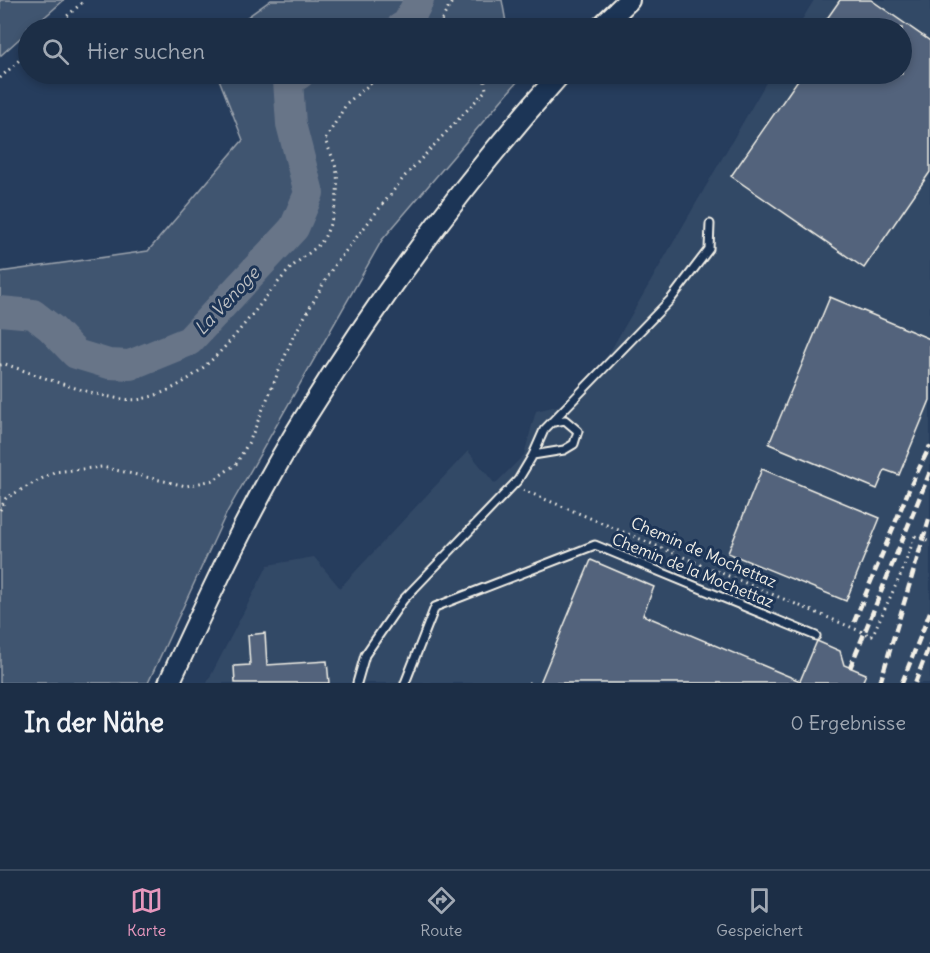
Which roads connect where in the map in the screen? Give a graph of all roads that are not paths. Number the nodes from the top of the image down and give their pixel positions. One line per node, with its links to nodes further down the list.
1 (629, 0): 2 (main road)
2 (610, 18)
3 (551, 84): 8 (main road)
4 (710, 224): 5 (lane)
5 (554, 422): 6 (lane); 6 (lane)
6 (533, 455): 9 (lane)
7 (816, 636): 10 (lane, Chemin de la Mochettaz)
8 (169, 683)
9 (357, 683)
10 (405, 683)

